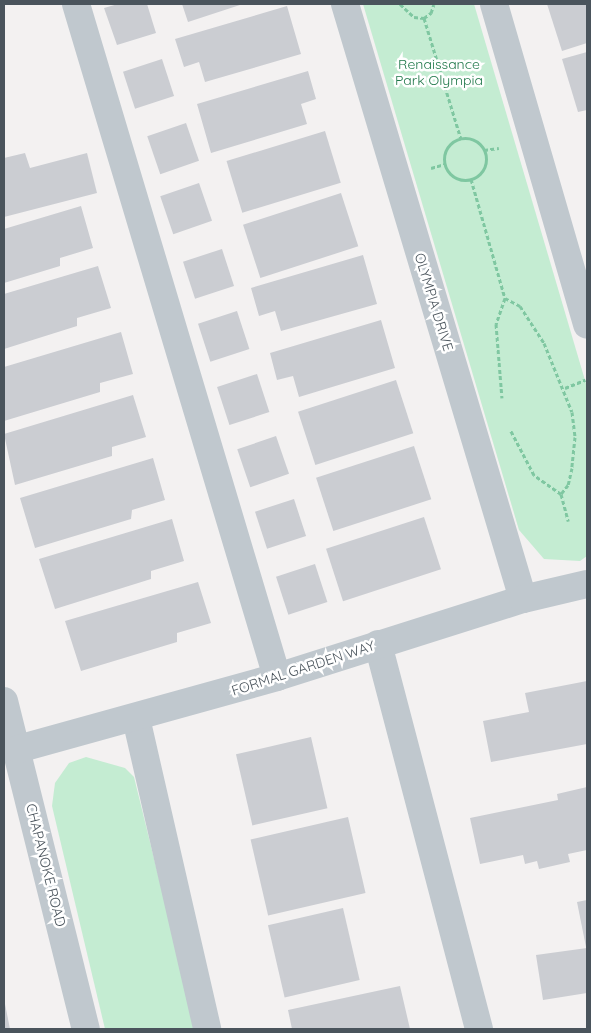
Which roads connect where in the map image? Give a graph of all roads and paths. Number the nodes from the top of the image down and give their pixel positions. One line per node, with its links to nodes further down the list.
1 (76, 4): 20 (street)
2 (345, 4): 18 (street, OLYMPIA DRIVE)
3 (400, 4): 6 (path)
4 (434, 4): 6 (path)
5 (494, 4): 10 (street)
6 (424, 18): 7 (path)
7 (461, 139): 8 (path); 8 (path)
8 (471, 179): 9 (path)
9 (505, 298): 12 (path); 13 (path)
10 (587, 325)
11 (585, 380): 12 (path)
12 (565, 388): 15 (path)
13 (503, 403)
14 (510, 426): 15 (path)
15 (561, 494): 16 (path)
16 (568, 521)
17 (587, 584): 18 (street, FORMAL GARDEN WAY)
18 (523, 599): 19 (street, FORMAL GARDEN WAY)
19 (378, 644): 20 (street, FORMAL GARDEN WAY); 26 (street)
20 (277, 677): 22 (street, FORMAL GARDEN WAY)
21 (4, 701): 23 (street, CHAPANOKE ROAD)
22 (136, 718): 23 (street, FORMAL GARDEN WAY); 25 (street)
23 (18, 749): 24 (street, CHAPANOKE ROAD)
24 (86, 1029)
25 (207, 1029)
26 (479, 1029)

